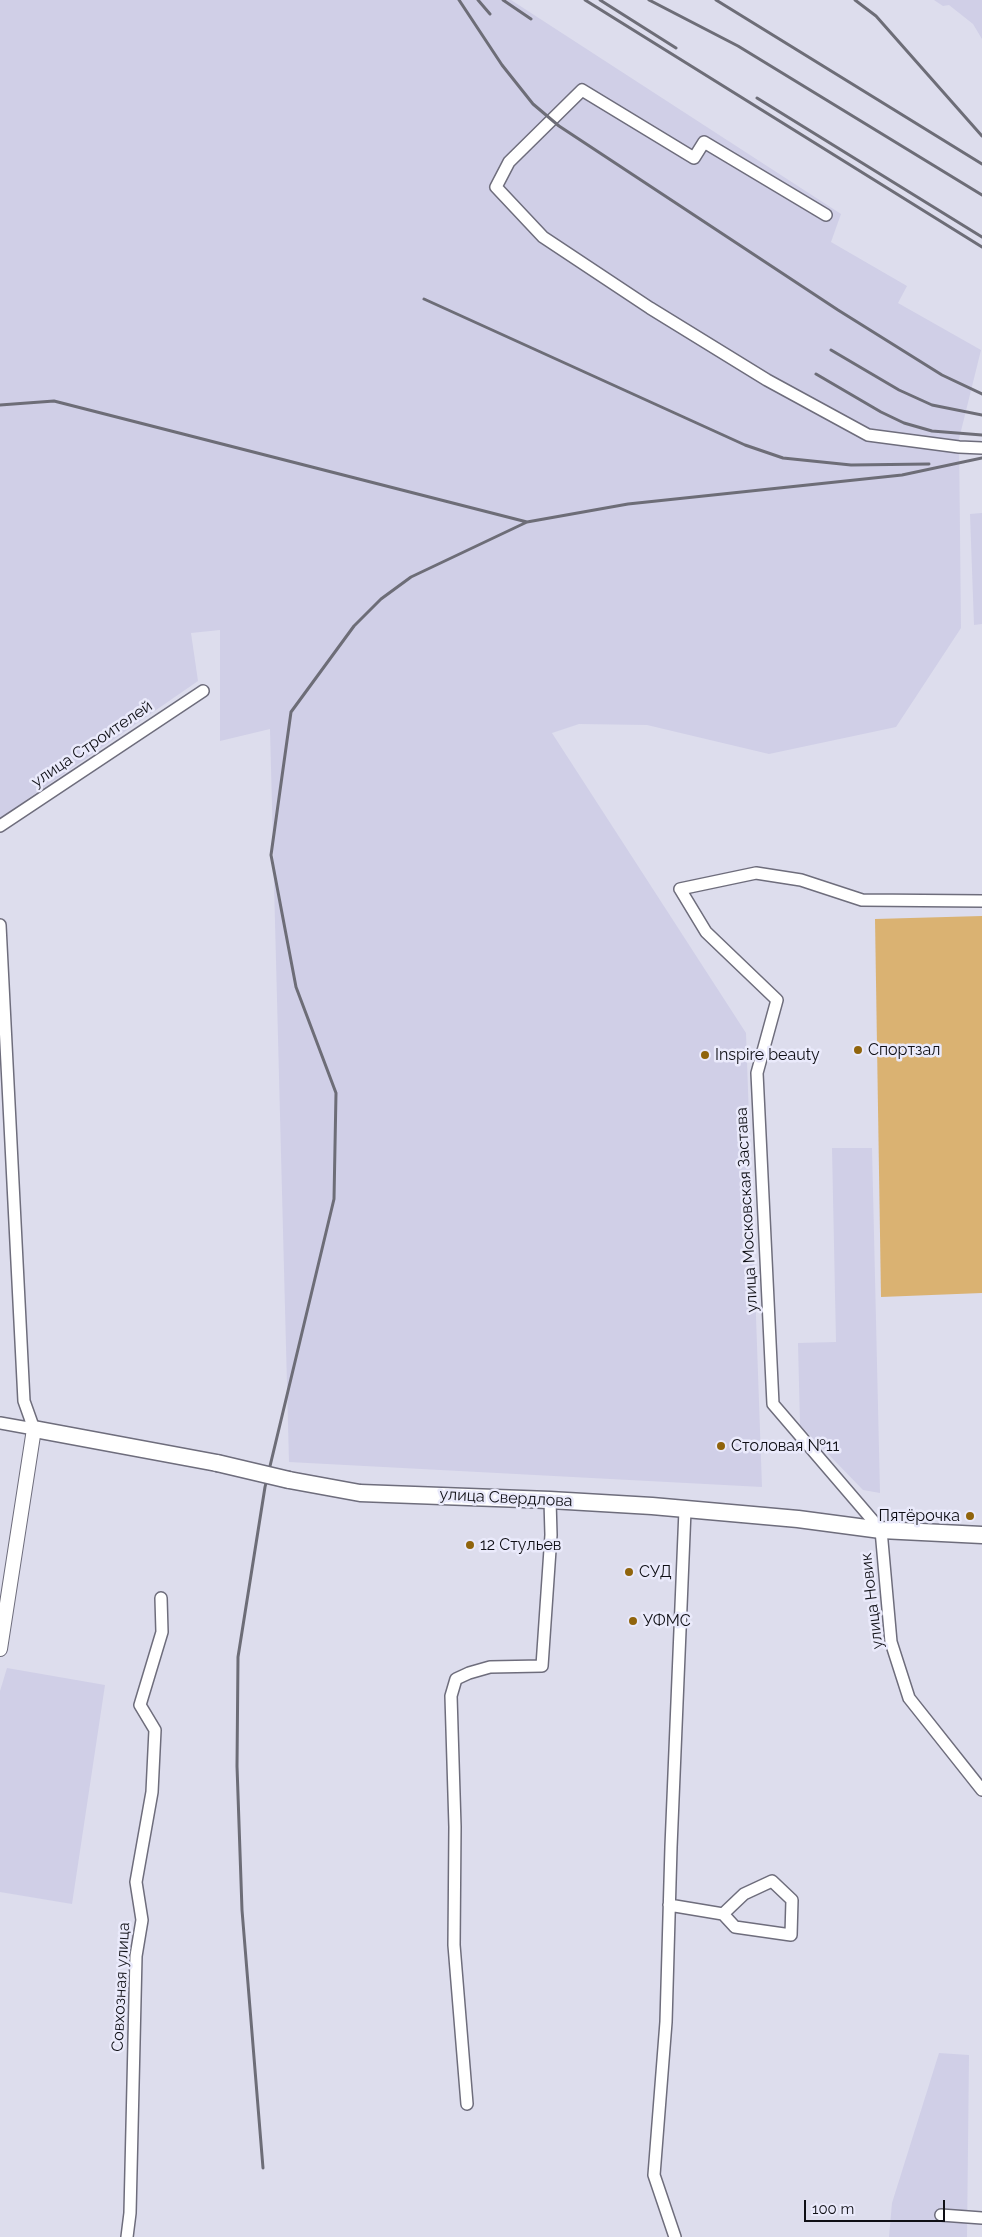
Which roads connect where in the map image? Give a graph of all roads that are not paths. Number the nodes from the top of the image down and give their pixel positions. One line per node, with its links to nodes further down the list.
1 (826, 215): 2 (street)
2 (982, 448)
3 (203, 691): 4 (street, улица Строителей)
4 (0, 826)
5 (982, 901): 11 (street, улица Московская Застава)
6 (0, 925): 8 (street)
7 (0, 1423): 8 (street)
8 (34, 1429): 9 (main road, улица Свердлова, bridge); 14 (street)
9 (550, 1500): 10 (main road, улица Свердлова); 18 (street)
10 (685, 1510): 11 (main road, улица Свердлова); 16 (street)
11 (881, 1530): 12 (main road, улица Свердлова); 15 (street, улица Новик)
12 (982, 1535)
13 (161, 1598): 21 (street, Совхозная улица)
14 (0, 1649)
15 (982, 1790)
16 (669, 1905): 17 (street); 22 (street)
17 (723, 1914): 17 (street)
18 (467, 2104)
19 (941, 2215): 20 (street)
20 (982, 2218)
21 (127, 2237)
22 (675, 2237)

